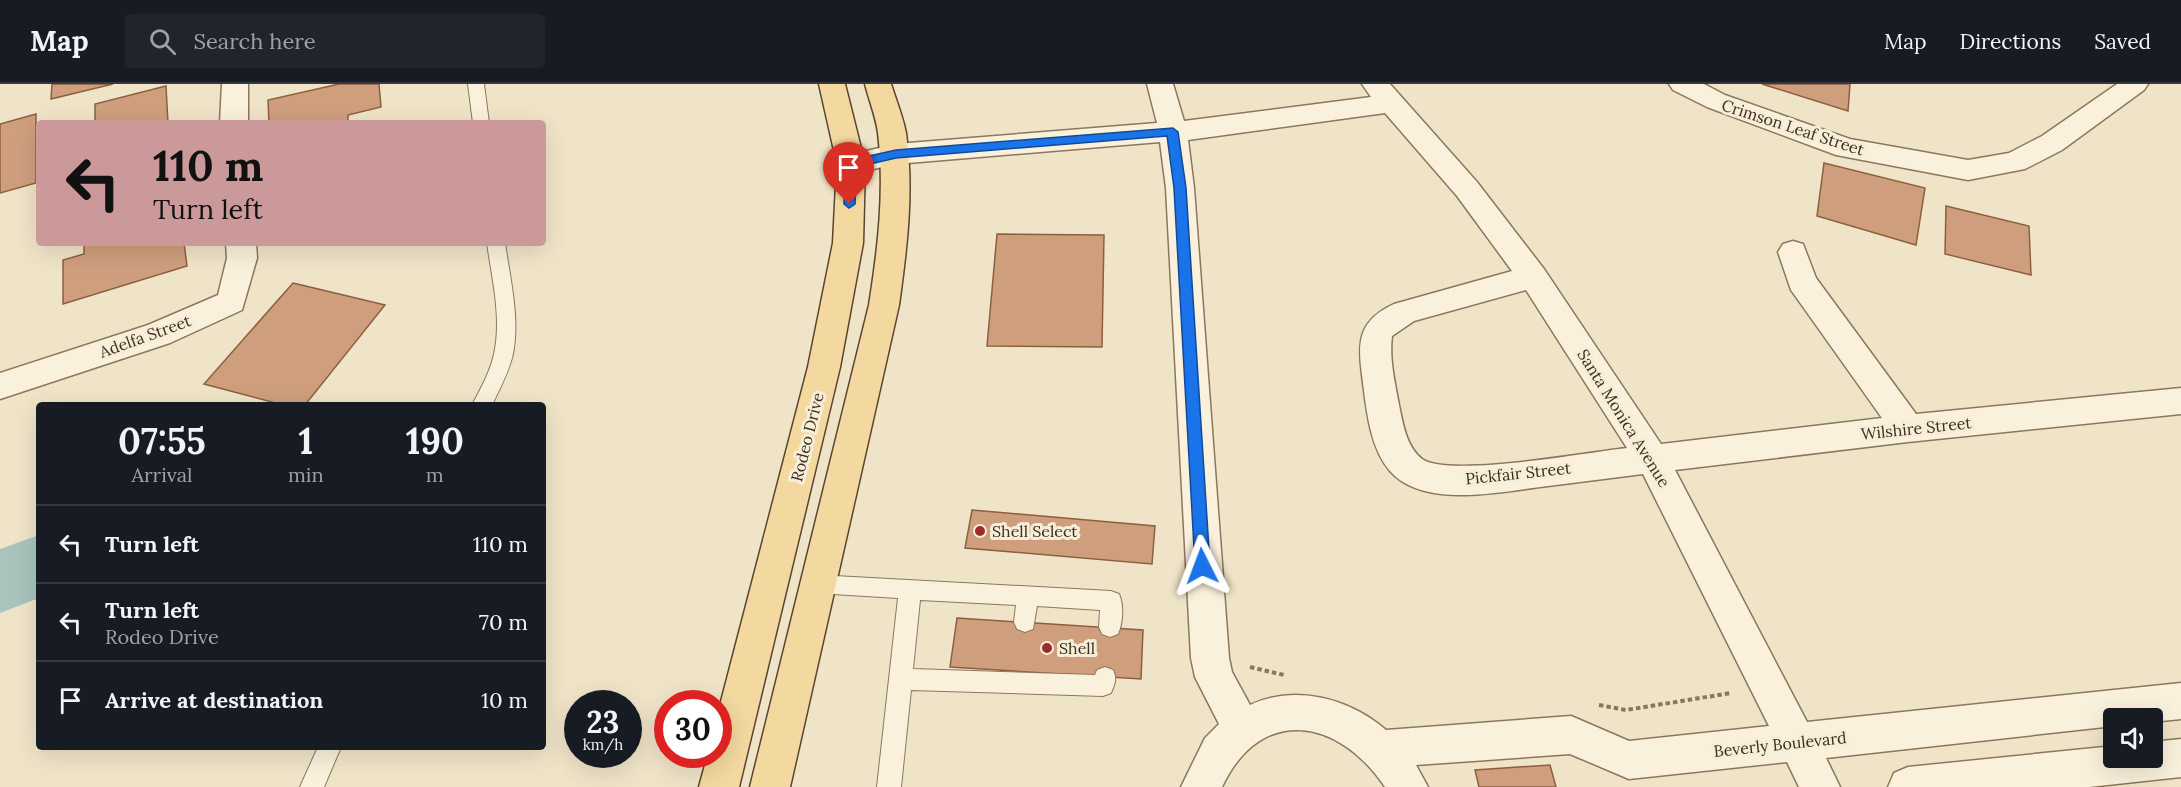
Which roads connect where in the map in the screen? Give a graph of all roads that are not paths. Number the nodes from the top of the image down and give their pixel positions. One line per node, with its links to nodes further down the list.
1 (235, 84): 9 (street)
2 (476, 84): 10 (lane)
3 (832, 84): 13 (main road, Rodeo Drive)
4 (878, 84): 12 (main road)
5 (1160, 84): 11 (street)
6 (1682, 84): 7 (street, Crimson Leaf Street)
7 (2135, 84)
8 (1384, 94): 11 (street); 17 (street, Santa Monica Avenue)
9 (234, 120)
10 (481, 120)
11 (1173, 132): 12 (street); 31 (street)
12 (896, 154): 13 (street); 23 (main road)
13 (851, 164): 37 (main road, Rodeo Drive)
14 (241, 246): 18 (street, Adelfa Street)
15 (496, 246): 20 (lane)
16 (1793, 252): 21 (street)
17 (1533, 277): 22 (street, Santa Monica Avenue); 22 (street, Pickfair Street)
18 (0, 386)
19 (2181, 401): 21 (street, Wilshire Street)
20 (483, 402)
21 (1908, 428): 22 (street, Wilshire Street)
22 (1652, 458): 32 (street, Santa Monica Avenue)
23 (816, 584): 24 (lane); 38 (main road)
24 (910, 590): 25 (lane); 29 (lane)
25 (1027, 597): 26 (lane); 27 (lane)
26 (1025, 622)
27 (1110, 627)
28 (1105, 677): 29 (lane)
29 (901, 679): 39 (lane)
30 (2181, 701): 32 (street, Beverly Boulevard)
31 (1242, 727): 33 (street); 40 (street)
32 (1798, 742): 33 (street, Beverly Boulevard); 42 (street, Santa Monica Avenue)
33 (1383, 749): 41 (street)
34 (329, 750): 36 (lane)
35 (2181, 758): 43 (street)
36 (312, 787)
37 (719, 787)
38 (770, 787)
39 (888, 787)
40 (1201, 787)
41 (1408, 787)
42 (1820, 787)
43 (1908, 787)

